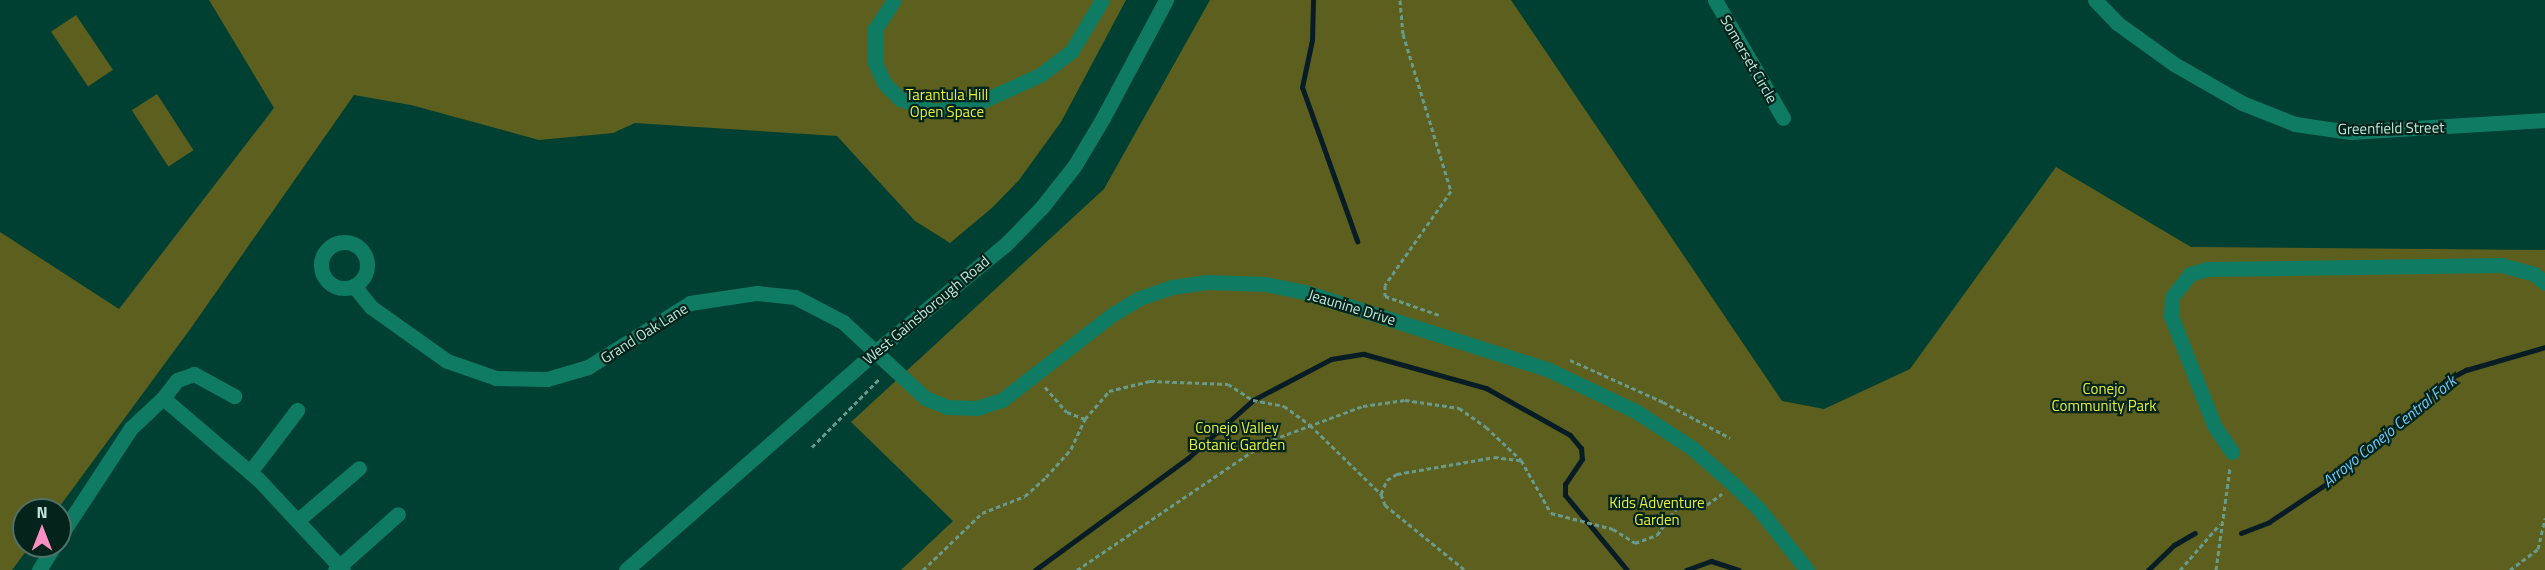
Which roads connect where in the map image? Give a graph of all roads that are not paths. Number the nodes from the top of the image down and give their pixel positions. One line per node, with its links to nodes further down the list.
1 (894, 0): 2 (street)
2 (1102, 0)
3 (1166, 0): 10 (street, West Gainsborough Road)
4 (1715, 0): 6 (street, Somerset Circle)
5 (2095, 0): 7 (street, Greenfield Street)
6 (1783, 118)
7 (2545, 120)
8 (2545, 284): 14 (street)
9 (354, 286): 10 (street, Grand Oak Lane)
10 (875, 352): 21 (street, West Gainsborough Road); 22 (street, Jeaunine Drive)
11 (234, 396): 12 (street)
12 (163, 398): 16 (street); 18 (street)
13 (297, 410): 16 (street)
14 (2232, 452)
15 (359, 468): 19 (street)
16 (250, 472): 19 (street)
17 (398, 514): 20 (street)
18 (72, 518)
19 (298, 520): 20 (street)
20 (339, 569)
21 (626, 570)
22 (1807, 570)

